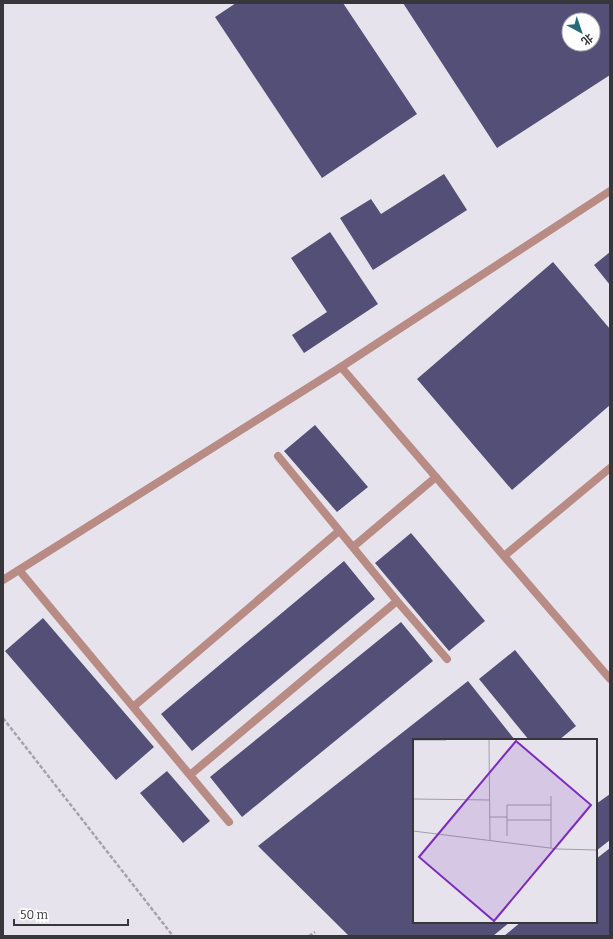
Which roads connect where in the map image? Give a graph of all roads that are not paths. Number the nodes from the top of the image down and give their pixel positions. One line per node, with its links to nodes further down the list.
1 (610, 191): 2 (street)
2 (341, 367): 5 (street); 9 (street)
3 (278, 456): 6 (street)
4 (610, 468): 8 (street)
5 (436, 477): 7 (street); 8 (street)
6 (339, 531): 7 (street); 14 (street)
7 (353, 547): 11 (street)
8 (504, 556): 13 (street)
9 (20, 570): 10 (street); 14 (street)
10 (3, 580)
11 (397, 601): 12 (street); 15 (street)
12 (447, 659)
13 (610, 679)
14 (133, 707): 15 (street)
15 (190, 776): 16 (street)
16 (229, 822)

